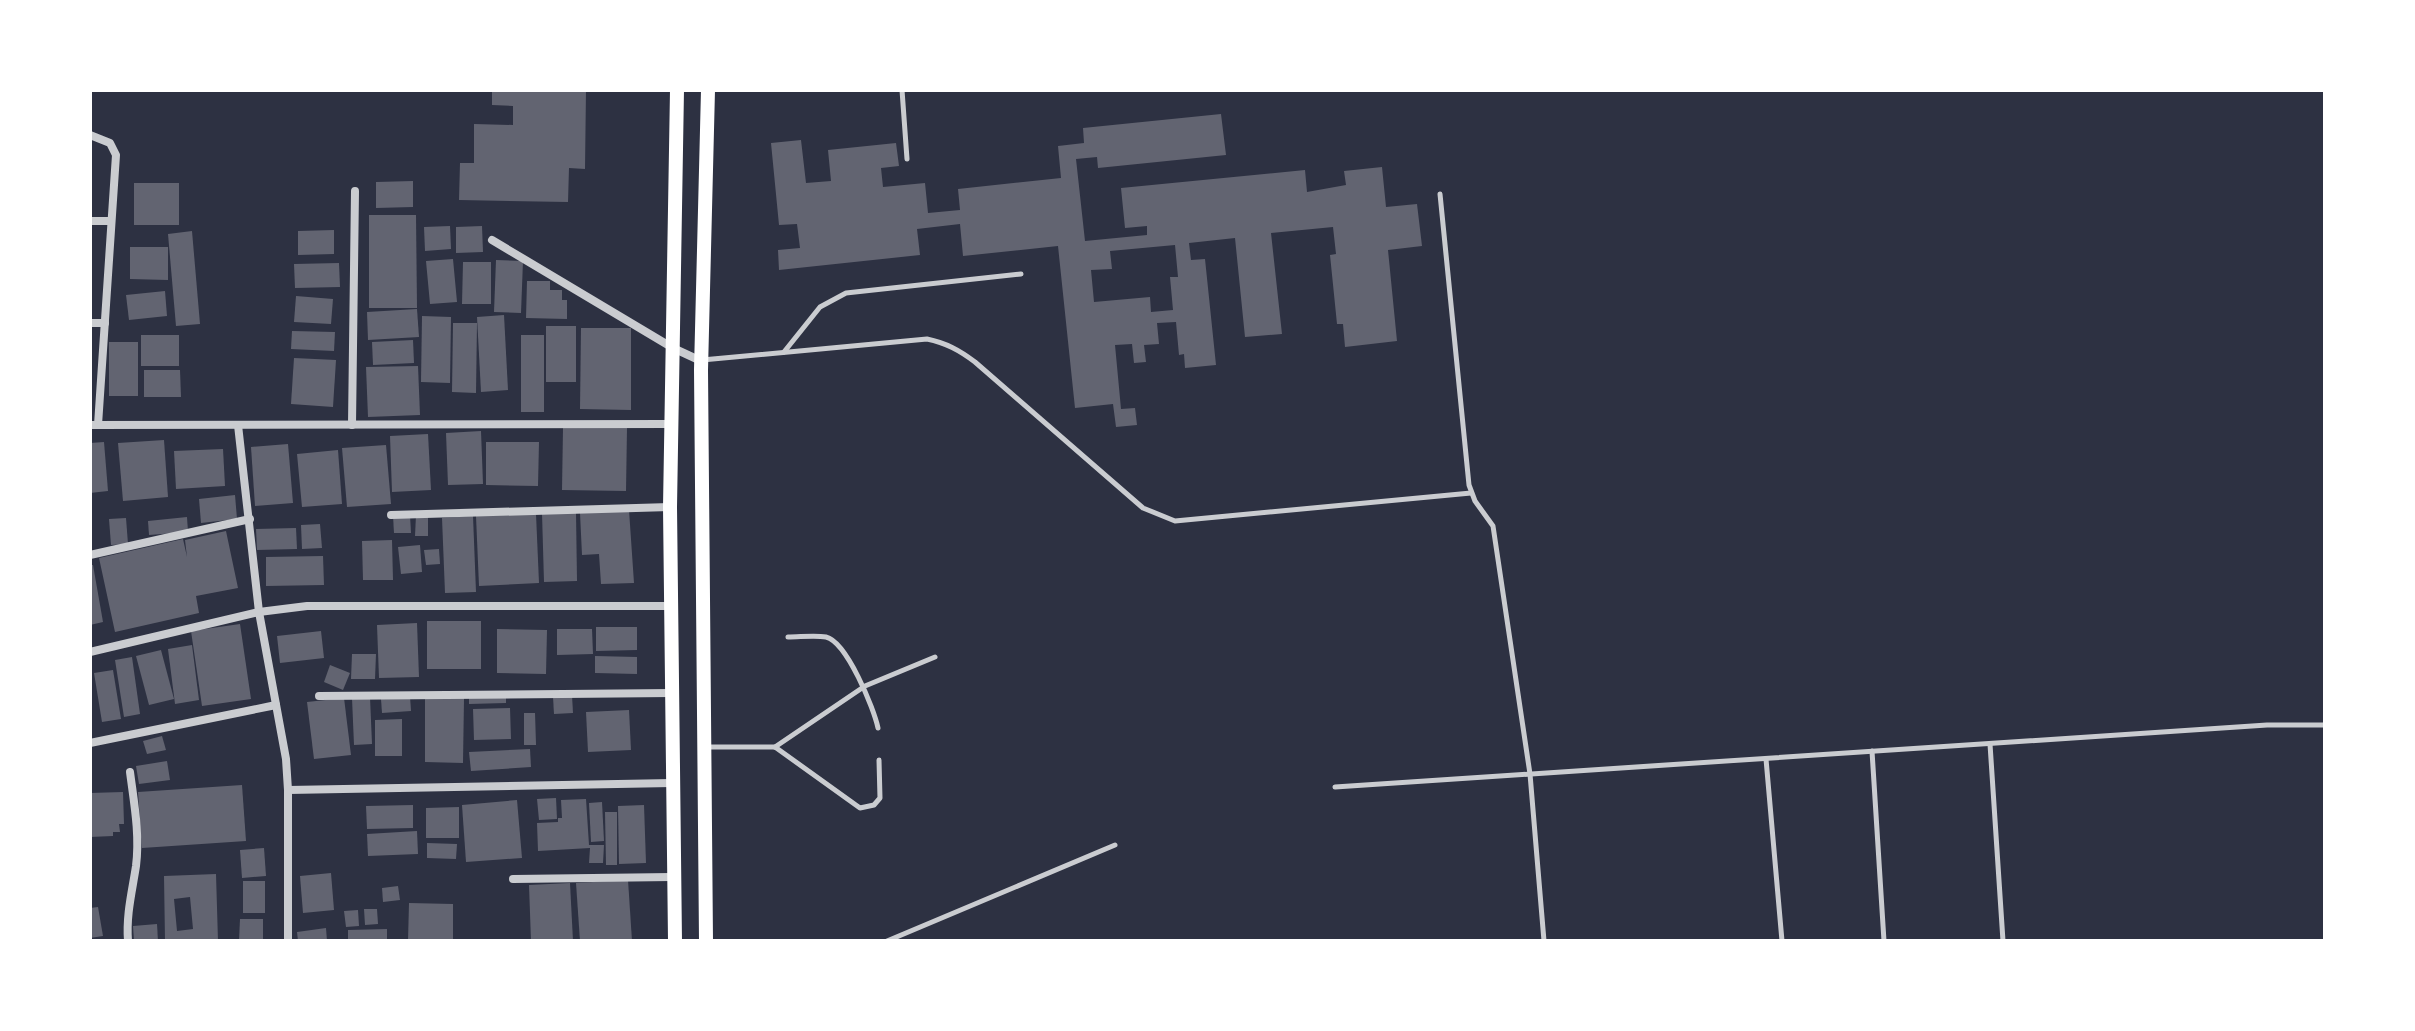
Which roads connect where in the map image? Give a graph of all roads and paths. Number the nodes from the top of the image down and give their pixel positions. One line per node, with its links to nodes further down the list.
1 (677, 90): 14 (main road)
2 (708, 90): 16 (main road)
3 (902, 90): 5 (lane)
4 (90, 135): 9 (street)
5 (907, 159)
6 (355, 191): 20 (street)
7 (1440, 194): 21 (lane)
8 (90, 221): 9 (street)
9 (111, 221): 13 (street)
10 (492, 240): 14 (street)
11 (1021, 274): 15 (lane)
12 (90, 323): 13 (street)
13 (105, 323): 18 (street)
14 (673, 348): 16 (street); 17 (main road)
15 (784, 352): 16 (lane); 21 (lane)
16 (701, 361): 39 (main road)
17 (671, 424): 20 (street); 22 (main road)
18 (94, 425): 19 (street)
19 (238, 425): 20 (street); 24 (street)
20 (352, 425)
21 (1471, 493): 45 (lane)
22 (670, 507): 23 (street); 26 (main road)
23 (391, 515)
24 (250, 519): 25 (street); 27 (street)
25 (90, 555)
26 (670, 606): 27 (street); 32 (main road)
27 (259, 612): 29 (street); 34 (street)
28 (788, 637): 31 (lane)
29 (90, 652)
30 (935, 657): 31 (lane)
31 (865, 686): 36 (lane); 40 (lane)
32 (672, 693): 33 (street); 46 (main road)
33 (319, 696)
34 (276, 705): 37 (street); 48 (street)
35 (2325, 725): 38 (lane)
36 (878, 728)
37 (90, 743)
38 (1990, 744): 41 (lane); 60 (lane)
39 (704, 747): 40 (lane); 55 (main road)
40 (775, 747): 43 (lane)
41 (1872, 751): 42 (lane); 59 (lane)
42 (1766, 758): 45 (lane); 58 (lane)
43 (879, 760)
44 (130, 772): 52 (street)
45 (1530, 774): 47 (lane); 57 (lane)
46 (672, 783): 48 (street); 50 (main road)
47 (1335, 787)
48 (288, 790): 53 (street)
49 (1115, 845): 56 (lane)
50 (672, 877): 51 (street); 54 (main road)
51 (513, 879)
52 (128, 941)
53 (288, 941)
54 (675, 941)
55 (706, 941)
56 (887, 941)
57 (1544, 941)
58 (1782, 941)
59 (1884, 941)
60 (2003, 941)

